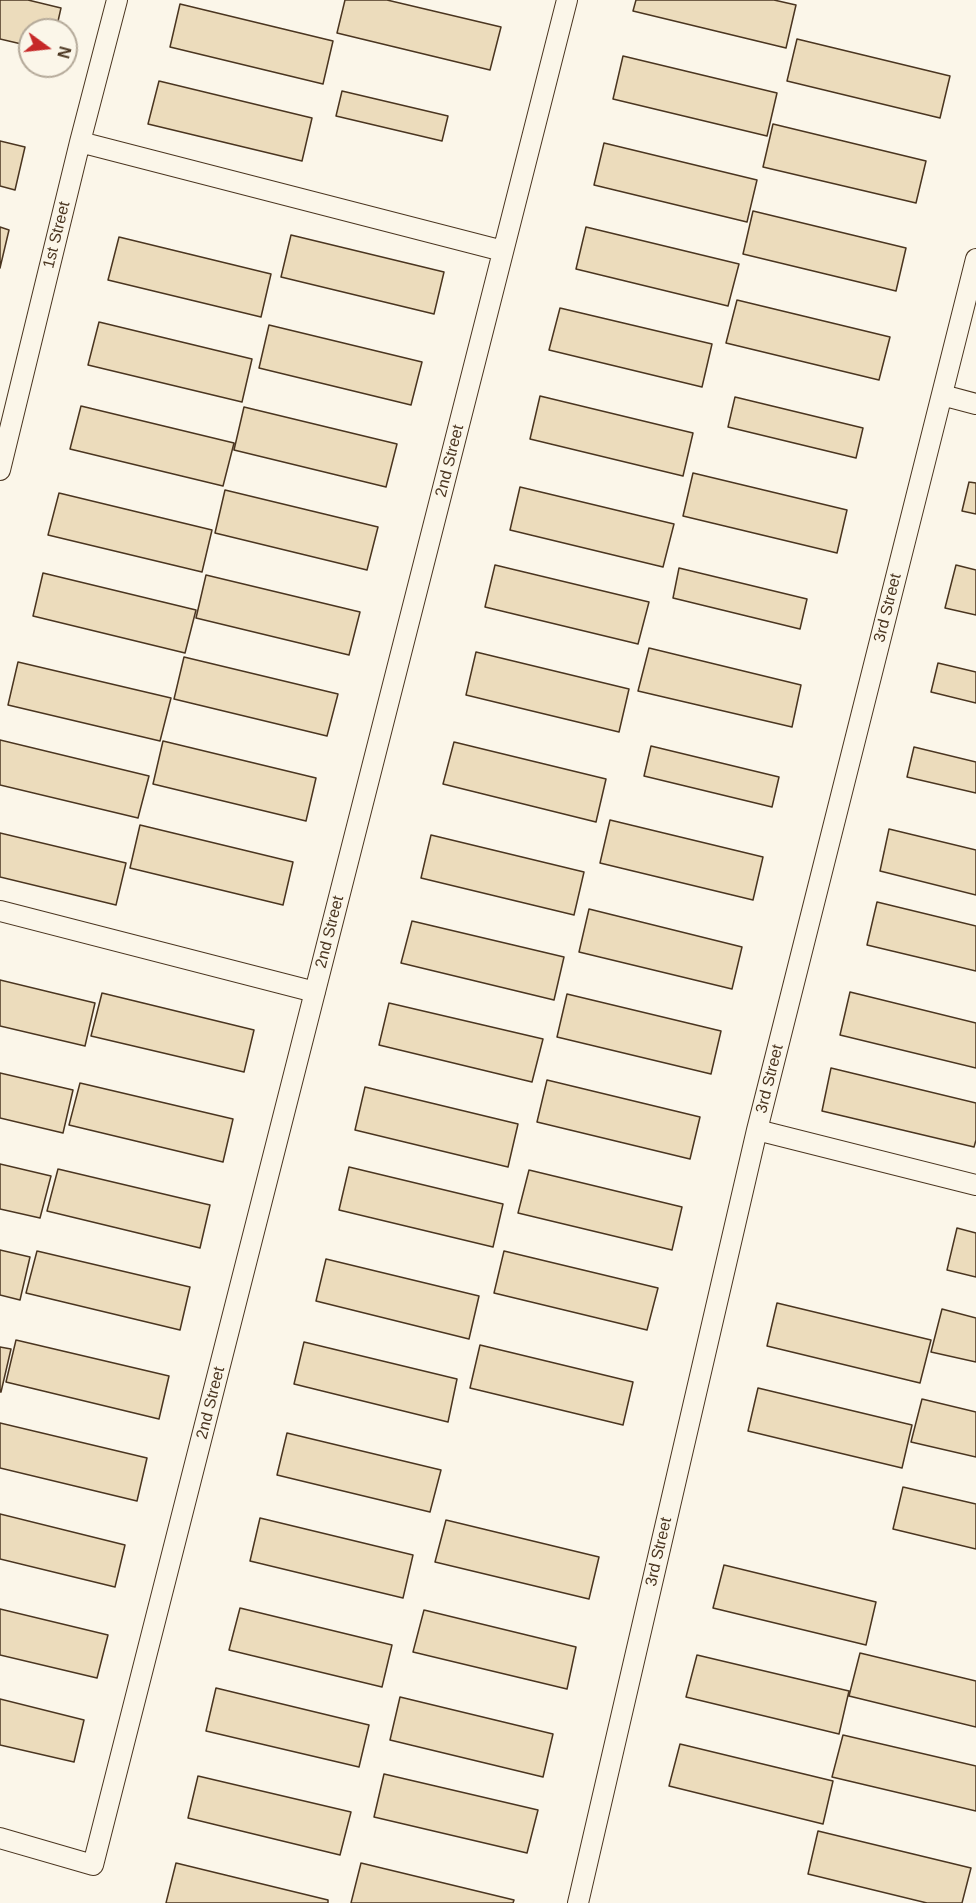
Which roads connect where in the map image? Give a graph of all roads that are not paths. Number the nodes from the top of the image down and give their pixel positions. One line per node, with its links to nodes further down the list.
1 (117, 0): 3 (lane, 1st Street)
2 (567, 0): 4 (lane, 2nd Street)
3 (80, 142): 4 (lane); 8 (lane, 1st Street)
4 (503, 251): 10 (lane, 2nd Street)
5 (976, 258): 6 (lane, 3rd Street)
6 (942, 395): 7 (lane); 11 (lane, 3rd Street)
7 (976, 404)
8 (0, 470)
9 (0, 911): 10 (lane)
10 (315, 992): 13 (lane, 2nd Street)
11 (757, 1130): 12 (lane); 14 (lane, 3rd Street)
12 (976, 1185)
13 (0, 1838)
14 (578, 1903)

